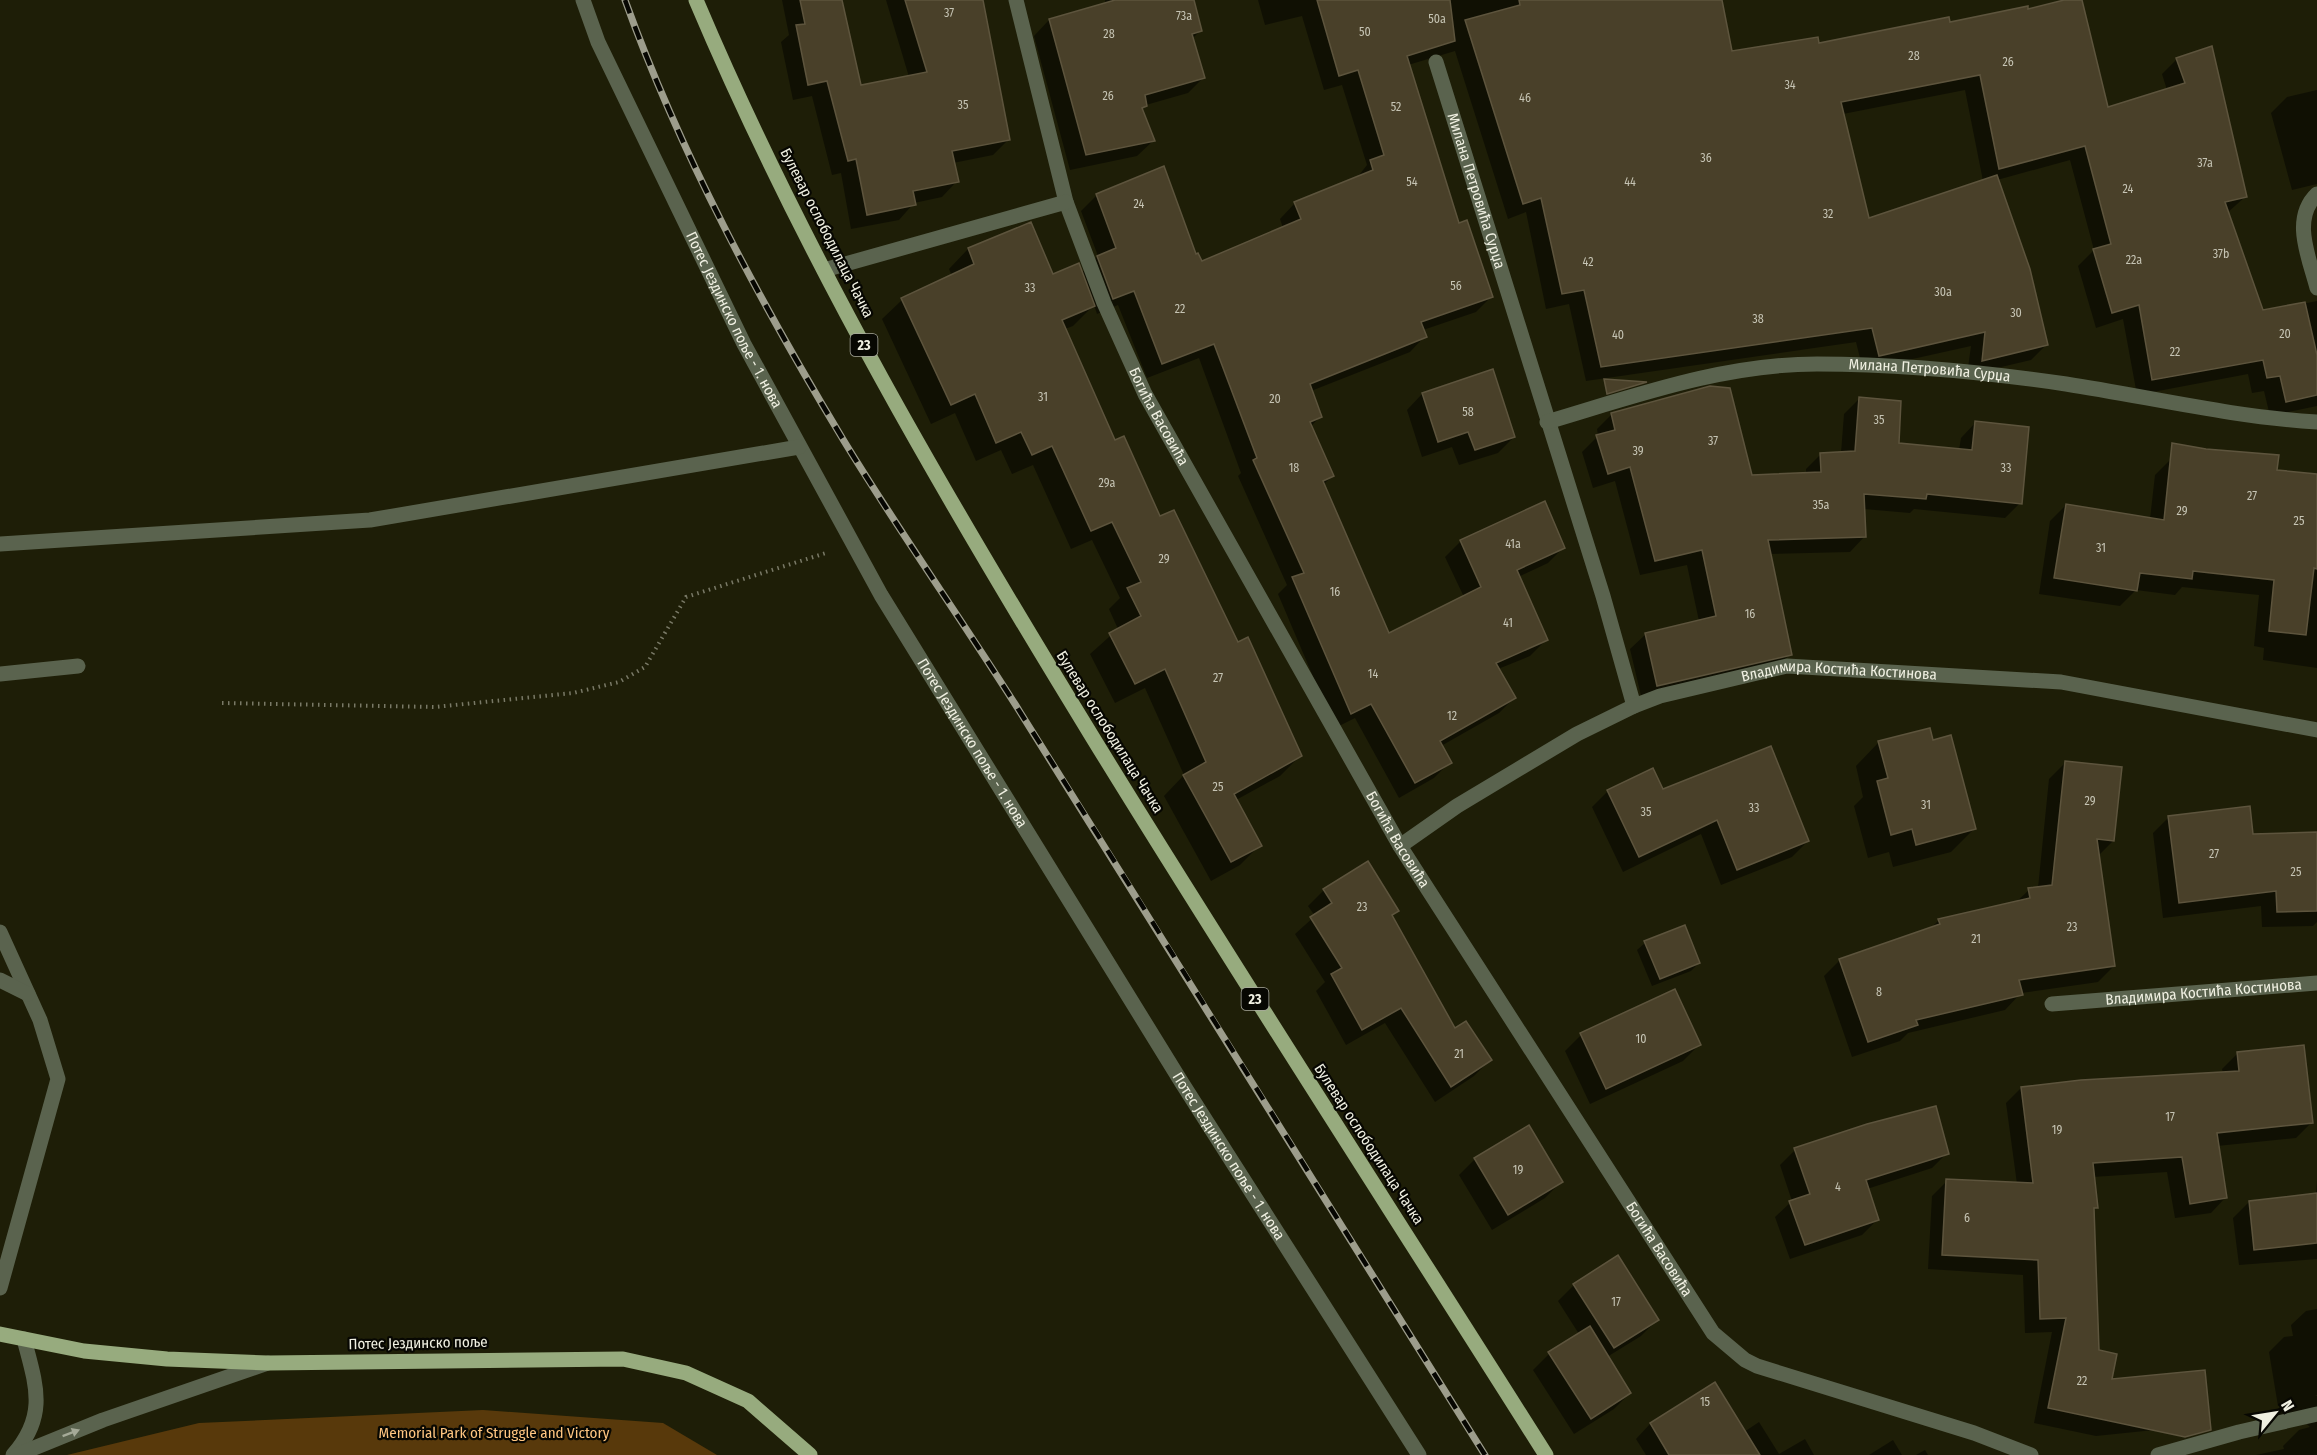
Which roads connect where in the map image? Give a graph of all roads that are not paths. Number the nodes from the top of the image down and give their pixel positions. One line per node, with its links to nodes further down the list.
1 (583, 0): 11 (street, Потес Јездинско поље - 1. нова)
2 (696, 0): 7 (main road, Булевар ослободилаца Чачка / 23)
3 (1016, 0): 6 (street, Богића Васовића)
4 (1436, 62): 9 (street, Милана Петровића Сурџа)
5 (2317, 194): 8 (street)
6 (1066, 202): 7 (street); 17 (street, Богића Васовића)
7 (824, 270): 31 (main road, Булевар ослободилаца Чачка / 23)
8 (2317, 288)
9 (1547, 422): 10 (street, Милана Петровића Сурџа); 15 (street, Милана Петровића Сурџа)
10 (2317, 422)
11 (799, 447): 12 (street); 30 (street, Потес Јездинско поље - 1. нова)
12 (0, 544)
13 (78, 666): 14 (street)
14 (0, 674)
15 (1634, 706): 16 (street, Владимира Костића Костинова); 17 (street, Владимира Костића Костинова)
16 (2317, 730)
17 (1400, 846): 32 (street, Богића Васовића)
18 (0, 932): 21 (street)
19 (0, 980): 21 (street)
20 (2317, 983): 22 (street, Владимира Костића Костинова)
21 (28, 994): 23 (street)
22 (2052, 1004)
23 (0, 1288)
24 (0, 1334): 25 (main road, Потес Јездинско поље)
25 (24, 1339): 26 (main road, Потес Јездинско поље); 28 (street)
26 (268, 1363): 28 (street, one-way to 26); 29 (main road, Потес Јездинско поље)
27 (2317, 1414): 33 (street)
28 (15, 1455)
29 (810, 1455)
30 (1419, 1455)
31 (1545, 1455)
32 (2031, 1455)
33 (2158, 1455)

